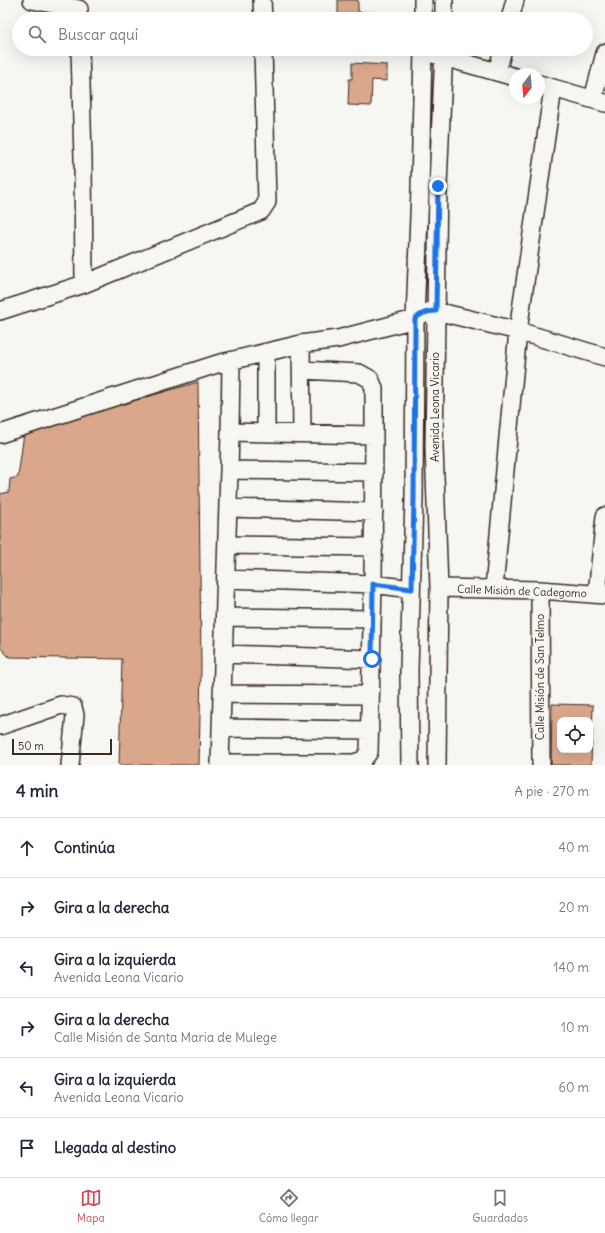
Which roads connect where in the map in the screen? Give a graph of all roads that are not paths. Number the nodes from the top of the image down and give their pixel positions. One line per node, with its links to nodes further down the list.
1 (32, 0): 6 (street)
2 (262, 0): 7 (street)
3 (423, 0): 8 (street)
4 (444, 0): 9 (street)
5 (515, 0): 10 (street)
6 (79, 9)
7 (263, 12)
8 (423, 12)
9 (444, 12)
10 (512, 12)
11 (605, 53): 21 (street)
12 (80, 56): 22 (street)
13 (264, 56): 22 (street)
14 (423, 56): 25 (street, Avenida Leona Vicario)
15 (444, 56): 24 (street, Avenida Leona Vicario)
16 (452, 56): 18 (street)
17 (501, 56): 18 (street)
18 (497, 72): 19 (street)
19 (509, 75)
20 (546, 86): 21 (street); 26 (street)
21 (599, 101)
22 (84, 284): 23 (street)
23 (0, 311)
24 (436, 311): 25 (street); 26 (street); 46 (street, Avenida Leona Vicario)
25 (415, 319): 27 (street); 48 (street, Avenida Leona Vicario)
26 (518, 331): 29 (street); 47 (street)
27 (301, 344): 28 (street); 31 (street)
28 (266, 352): 30 (street); 33 (street)
29 (605, 357)
30 (231, 361): 32 (street); 35 (street)
31 (302, 370): 34 (street); 36 (street)
32 (230, 432): 33 (street); 37 (street)
33 (266, 433): 34 (street)
34 (302, 433): 36 (street)
35 (0, 434)
36 (374, 436): 38 (street)
37 (229, 470): 38 (street); 39 (street)
38 (374, 472): 40 (street)
39 (228, 508): 40 (street); 42 (street)
40 (374, 512): 43 (street)
41 (605, 516): 50 (street)
42 (227, 545): 43 (street); 44 (street)
43 (374, 547): 45 (street)
44 (226, 579): 45 (street); 51 (street)
45 (373, 584): 48 (street); 52 (street)
46 (439, 588): 47 (street, Calle Misión de Cadegomo); 63 (street, Avenida Leona Vicario)
47 (494, 588): 49 (street, Calle Misión de Cadegomo)
48 (412, 589): 62 (street, Avenida Leona Vicario)
49 (540, 590): 50 (street, Calle Misión de Cadegomo); 64 (street, Calle Misión de San Telmo)
50 (601, 595)
51 (225, 617): 52 (street); 53 (street)
52 (372, 619): 54 (street)
53 (224, 654): 54 (street); 55 (street)
54 (372, 659): 56 (street)
55 (222, 694): 56 (street); 58 (street)
56 (370, 695): 59 (street)
57 (0, 726): 61 (street)
58 (221, 728): 59 (street); 60 (street)
59 (370, 730): 60 (street)
60 (220, 764)
61 (70, 765)
62 (410, 765)
63 (437, 765)
64 (541, 765)

